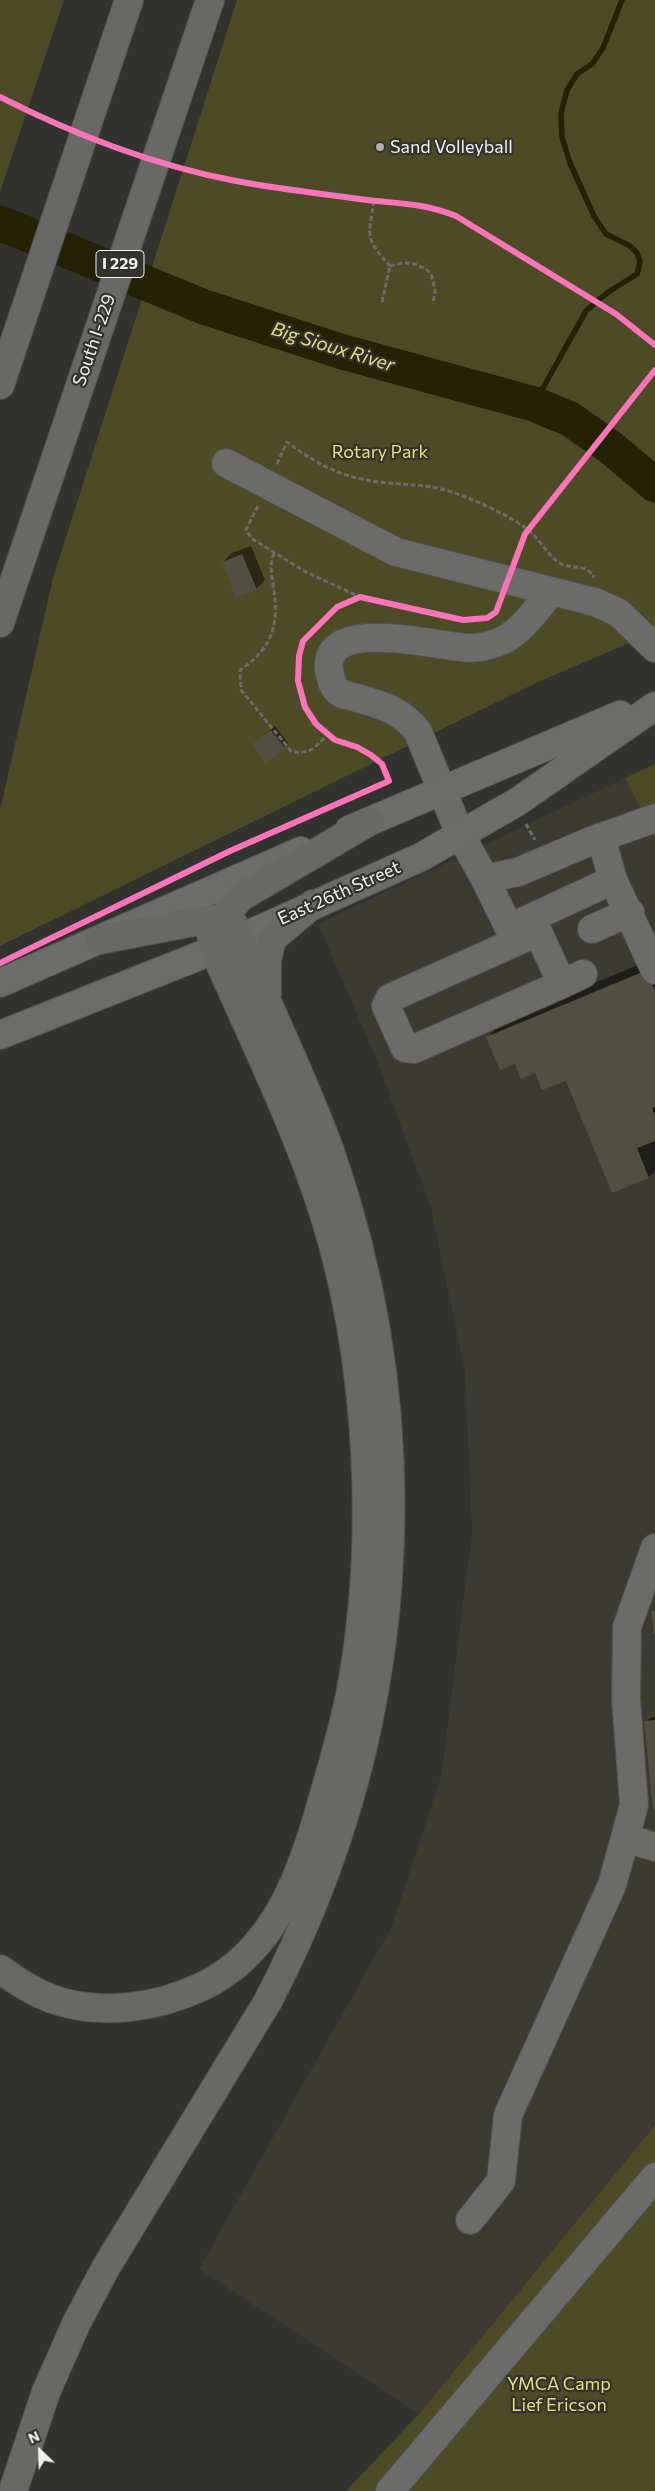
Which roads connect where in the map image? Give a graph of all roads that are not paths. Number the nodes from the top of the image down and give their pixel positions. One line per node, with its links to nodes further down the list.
1 (129, 0): 3 (highway)
2 (210, 0): 6 (highway, South I-229 / I 229)
3 (0, 385)
4 (226, 463): 5 (lane)
5 (551, 592): 7 (lane); 10 (lane)
6 (0, 623)
7 (655, 648)
8 (655, 701): 10 (main road)
9 (655, 706): 13 (main road, East 26th Street)
10 (441, 791): 12 (main road); 13 (lane)
11 (655, 818): 14 (lane)
12 (370, 821): 19 (highway); 23 (main road)
13 (460, 834): 15 (lane); 17 (main road, East 26th Street)
14 (602, 837): 15 (lane); 16 (lane)
15 (485, 879): 21 (lane)
16 (613, 880): 18 (lane); 21 (lane)
17 (313, 904): 22 (main road, East 26th Street); 27 (highway)
18 (630, 912): 20 (lane); 25 (lane)
19 (219, 919): 22 (highway); 23 (highway); 24 (highway)
20 (592, 929)
21 (513, 935): 21 (lane)
22 (240, 939): 24 (main road, East 26th Street); 27 (highway)
23 (99, 940): 26 (main road)
24 (214, 950): 28 (main road, East 26th Street); 32 (highway)
25 (655, 970)
26 (0, 984)
27 (273, 1015): 35 (highway)
28 (0, 1035)
29 (655, 1548): 30 (lane)
30 (625, 1838): 31 (lane); 34 (lane)
31 (655, 1847)
32 (0, 1970)
33 (655, 2177): 36 (lane)
34 (470, 2220)
35 (13, 2491)
36 (390, 2491)

